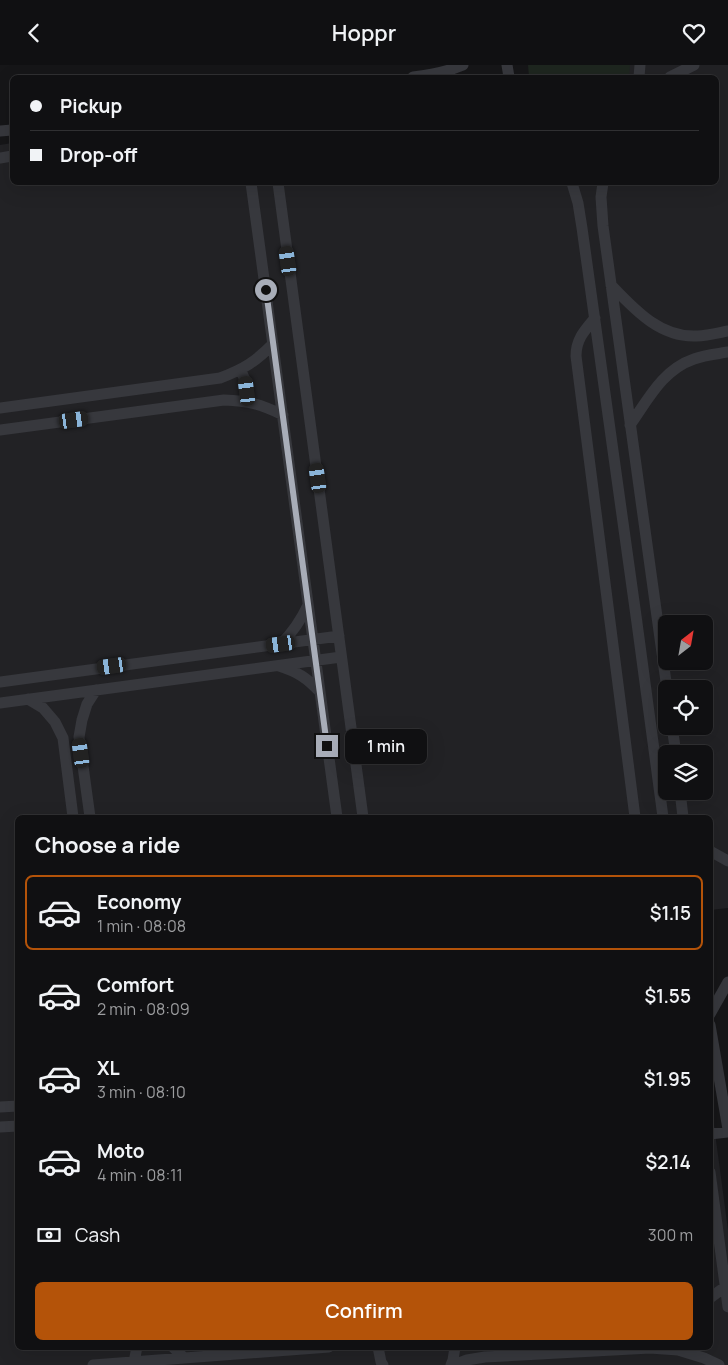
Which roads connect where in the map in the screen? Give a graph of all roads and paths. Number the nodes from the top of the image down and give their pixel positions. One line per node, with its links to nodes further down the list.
1 (463, 65): 3 (street)
2 (694, 65): 4 (street)
3 (430, 75)
4 (674, 75)
5 (251, 185): 14 (street)
6 (278, 185): 25 (street)
7 (573, 185): 10 (street)
8 (603, 185): 9 (street)
9 (602, 226): 10 (street); 11 (street)
10 (582, 228): 12 (street)
11 (611, 285): 13 (street); 20 (street)
12 (595, 318): 24 (street); 42 (street)
13 (728, 331)
14 (273, 344): 16 (street); 19 (street)
15 (728, 352): 20 (street)
16 (240, 370): 17 (street); 18 (street)
17 (244, 401): 19 (street); 21 (street)
18 (0, 408)
19 (283, 415): 22 (street)
20 (630, 425): 23 (street)
21 (0, 431)
22 (308, 605): 26 (street); 27 (street)
23 (657, 621): 24 (street); 31 (street)
24 (637, 623): 43 (street)
25 (339, 636): 26 (street); 28 (street)
26 (313, 640): 27 (street); 29 (street)
27 (281, 644): 32 (street)
28 (341, 657): 29 (street); 41 (street)
29 (316, 660): 30 (street); 34 (street)
30 (278, 665): 33 (street); 34 (street)
31 (666, 680)
32 (0, 681)
33 (96, 690): 35 (street); 39 (street)
34 (320, 692): 40 (street)
35 (28, 699): 36 (street); 38 (street)
36 (0, 703)
37 (681, 800): 44 (street)
38 (73, 815)
39 (90, 815)
40 (337, 815)
41 (363, 815)
42 (635, 815)
43 (663, 815)
44 (683, 815)
45 (713, 853): 46 (street)
46 (728, 861)
47 (728, 982): 48 (street)
48 (713, 1009)
49 (713, 1042): 54 (street)
50 (15, 1106): 51 (street)
51 (0, 1107)
52 (15, 1126): 53 (street)
53 (0, 1127)
54 (728, 1130): 55 (street)
55 (713, 1133)
56 (713, 1195): 57 (street)
57 (725, 1287): 58 (street); 59 (street)
58 (713, 1296)
59 (728, 1307)
60 (136, 1350): 68 (street)
61 (176, 1350): 67 (street)
62 (289, 1350): 67 (street)
63 (379, 1350): 70 (street)
64 (455, 1350): 71 (street)
65 (613, 1350): 71 (street)
66 (678, 1350): 72 (street)
67 (184, 1358): 68 (street)
68 (134, 1362): 69 (street)
69 (93, 1365)
70 (382, 1365)
71 (452, 1365)
72 (719, 1365)

